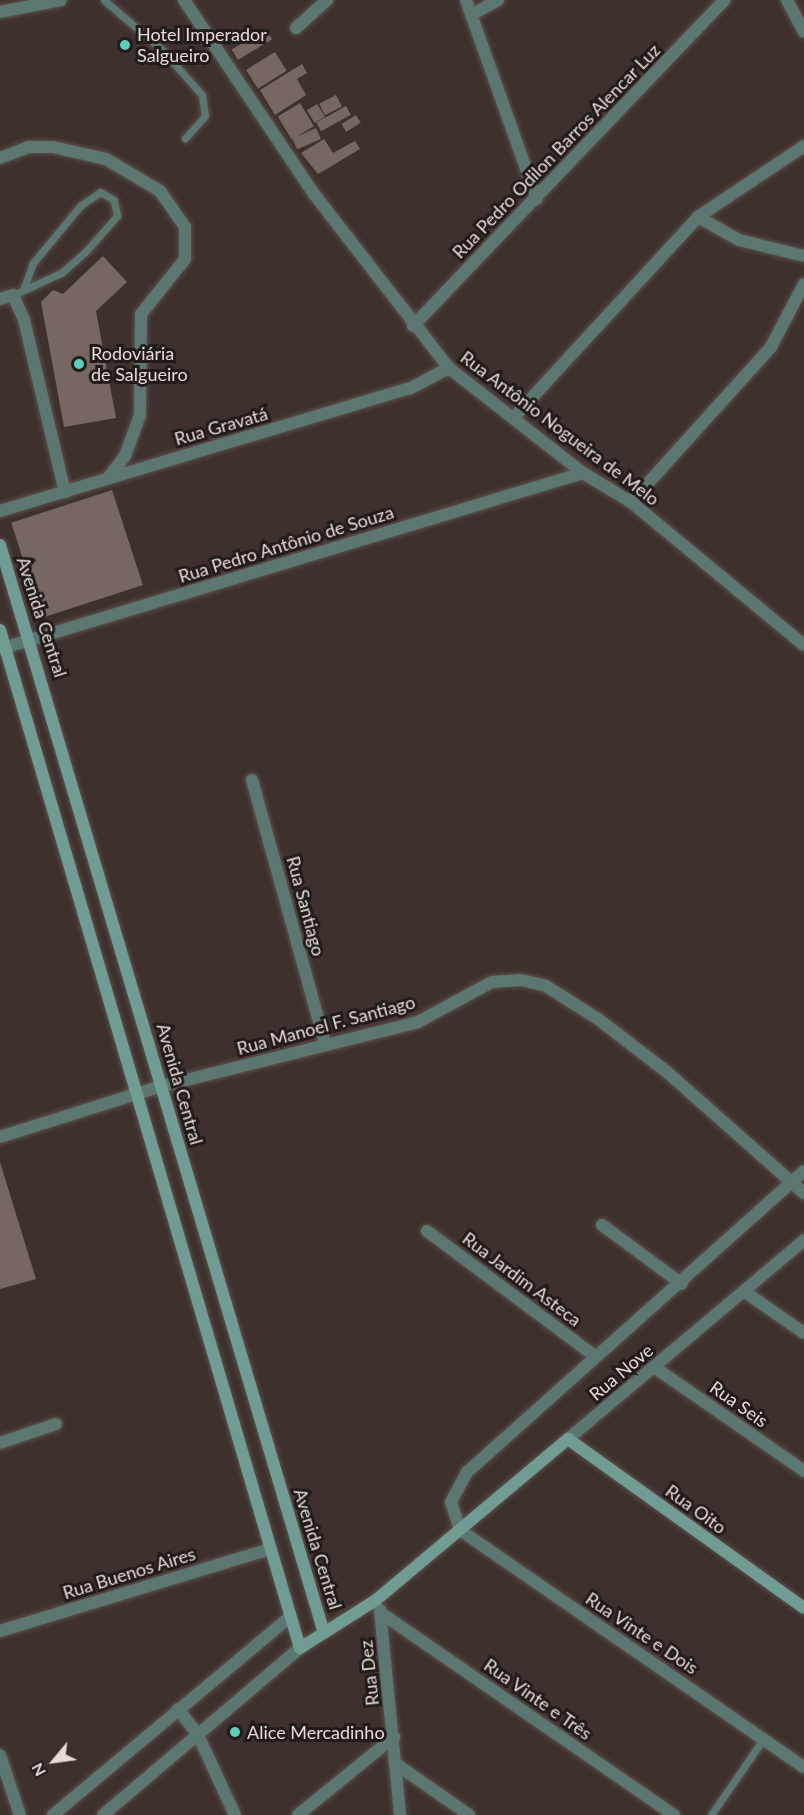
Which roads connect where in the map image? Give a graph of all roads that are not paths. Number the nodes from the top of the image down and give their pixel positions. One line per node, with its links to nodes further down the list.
1 (61, 0): 9 (street)
2 (104, 0): 13 (lane)
3 (184, 0): 23 (street, Rua Antônio Nogueira de Melo)
4 (327, 0): 11 (street)
5 (465, 0): 10 (street)
6 (498, 0): 10 (street)
7 (725, 0): 16 (street, Rua Pedro Odilon Barros Alencar Luz)
8 (787, 0): 12 (street)
9 (0, 12)
10 (471, 15): 16 (street)
11 (296, 28)
12 (804, 32)
13 (185, 138)
14 (804, 146): 17 (street)
15 (0, 158): 27 (street)
16 (537, 199): 23 (street, Rua Pedro Odilon Barros Alencar Luz)
17 (698, 217): 18 (street); 25 (street)
18 (804, 256)
19 (804, 284): 29 (street)
20 (24, 288): 20 (lane); 21 (lane)
21 (13, 295): 22 (street); 28 (street)
22 (0, 299)
23 (413, 326): 24 (street, Rua Antônio Nogueira de Melo)
24 (449, 368): 25 (street, Rua Antônio Nogueira de Melo); 27 (street, Rua Gravatá)
25 (516, 415): 26 (street, Rua Antônio Nogueira de Melo)
26 (583, 473): 29 (street, Rua Antônio Nogueira de Melo); 33 (street, Rua Pedro Antônio de Souza)
27 (107, 479): 28 (street, Rua Gravatá)
28 (65, 492): 30 (street, Rua Gravatá)
29 (631, 502): 34 (street, Rua Antônio Nogueira de Melo)
30 (0, 511)
31 (0, 545): 33 (street, Avenida Central)
32 (0, 630): 35 (street)
33 (32, 639): 35 (street, Rua Pedro Antônio de Souza); 38 (street, Avenida Central)
34 (804, 645)
35 (3, 648): 39 (street)
36 (252, 780): 37 (street, Rua Santiago)
37 (325, 1043): 38 (street, Rua Manoel F. Santiago); 42 (street, Rua Manoel F. Santiago)
38 (162, 1086): 39 (street, Rua Manoel F. Santiago); 63 (street, Avenida Central)
39 (139, 1095): 40 (street, Rua Manoel F. Santiago); 57 (street)
40 (0, 1137)
41 (804, 1171): 42 (street, Rua Nove)
42 (792, 1182): 43 (street, Rua Manoel F. Santiago); 47 (street, Rua Nove)
43 (804, 1193)
44 (602, 1225): 47 (street)
45 (427, 1231): 50 (street, Rua Jardim Asteca)
46 (804, 1240): 48 (street, Rua Nove)
47 (682, 1284): 50 (street, Rua Nove)
48 (745, 1292): 49 (street); 51 (street, Rua Nove)
49 (804, 1333)
50 (595, 1356): 56 (street, Rua Nove)
51 (654, 1367): 53 (street, Rua Nove); 55 (street, Rua Seis)
52 (56, 1424): 54 (street)
53 (568, 1439): 56 (street, Rua Nove); 59 (street, Rua Oito)
54 (0, 1443)
55 (804, 1471)
56 (460, 1530): 58 (street, Rua Nove); 68 (street, Rua Vinte e Dois)
57 (267, 1550): 61 (street); 62 (street, Rua Buenos Aires)
58 (376, 1600): 60 (street, Rua Dez); 63 (street, Rua Nove)
59 (804, 1608)
60 (381, 1613): 67 (street, Rua Dez); 79 (street, Rua Vinte e Três)
61 (289, 1617): 64 (street); 65 (street)
62 (0, 1630)
63 (324, 1633): 64 (street, Rua Nove)
64 (300, 1648): 66 (street)
65 (178, 1709): 66 (street); 73 (street)
66 (198, 1735): 74 (street); 75 (street)
67 (394, 1737): 70 (street, Rua Dez); 76 (street)
68 (764, 1738): 71 (street, Rua Vinte e Dois); 80 (lane)
69 (0, 1755): 72 (street)
70 (396, 1764): 77 (street, Rua Dez); 78 (street)
71 (804, 1767)
72 (20, 1815)
73 (53, 1815)
74 (104, 1815)
75 (235, 1815)
76 (298, 1815)
77 (400, 1815)
78 (469, 1815)
79 (674, 1815)
80 (711, 1815)

